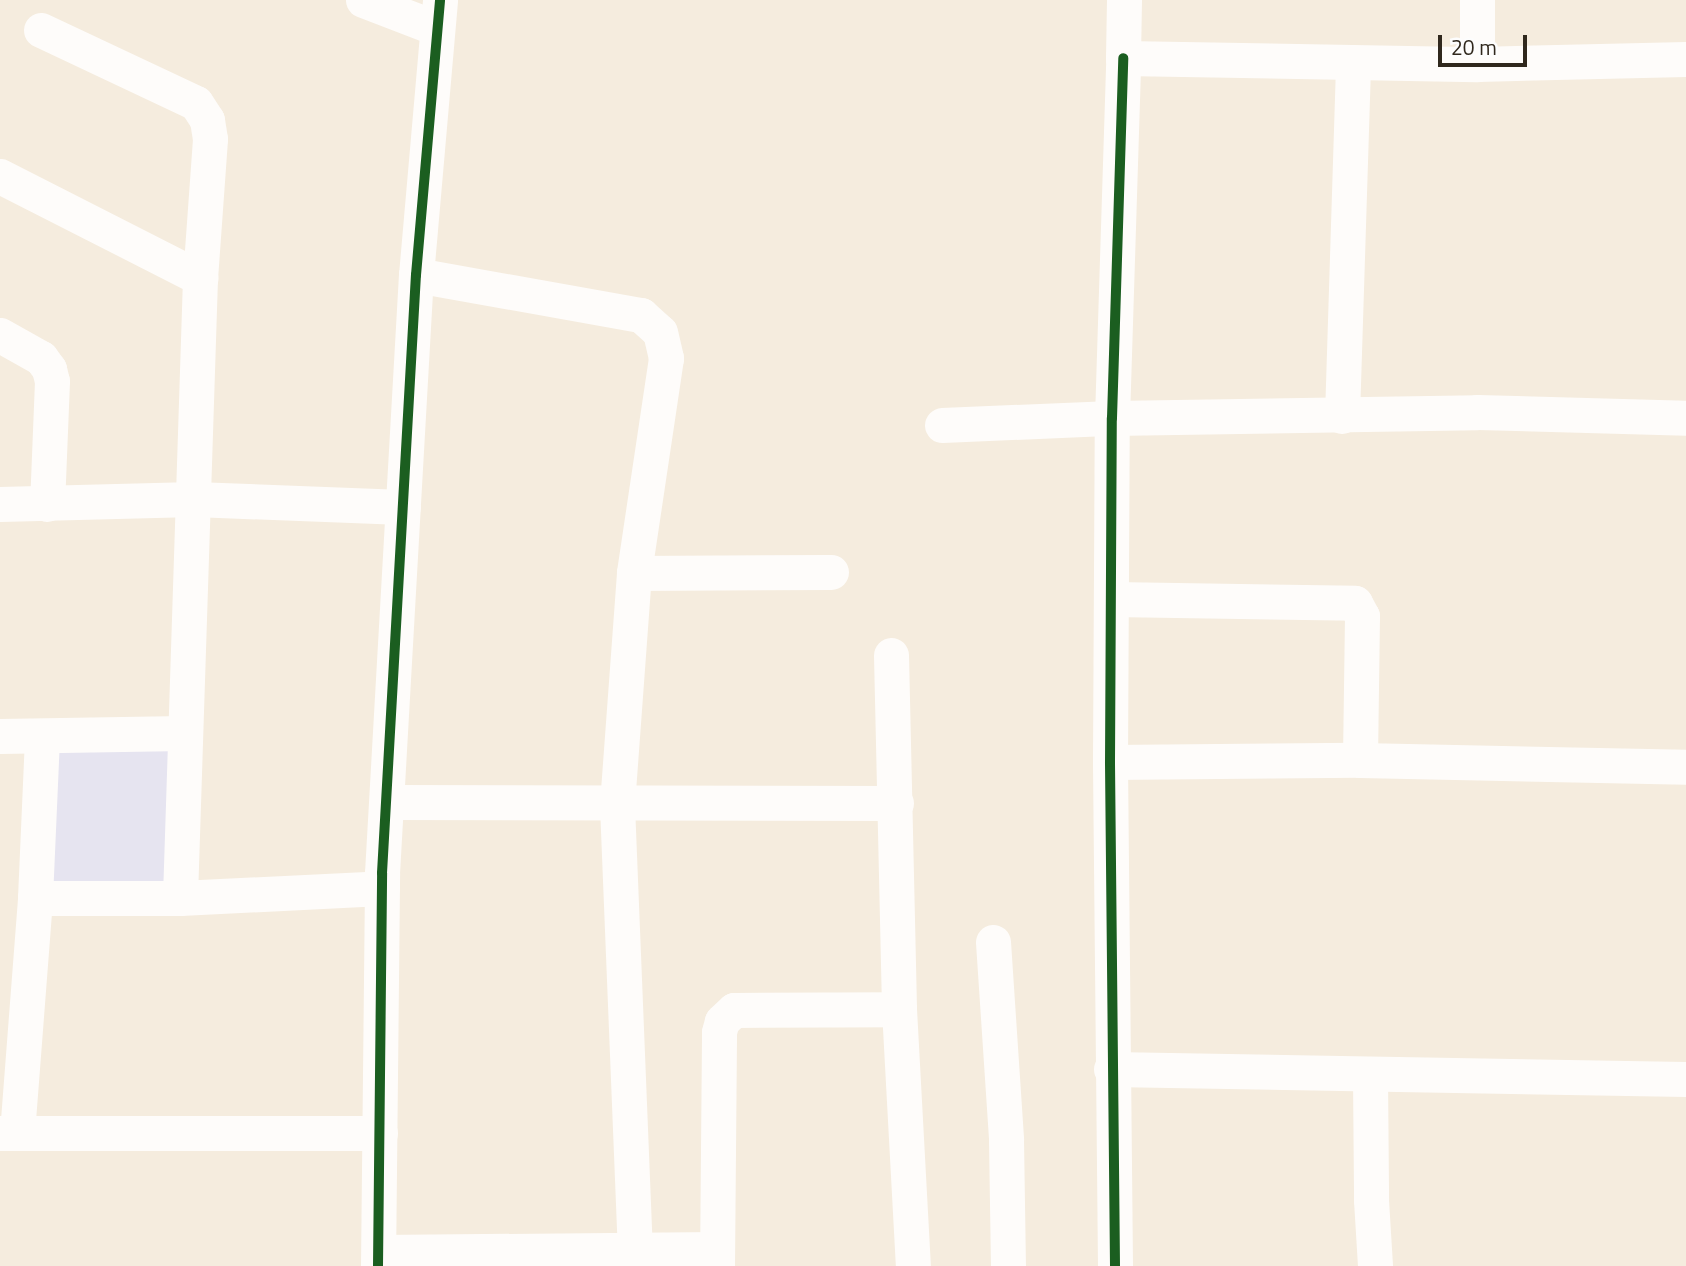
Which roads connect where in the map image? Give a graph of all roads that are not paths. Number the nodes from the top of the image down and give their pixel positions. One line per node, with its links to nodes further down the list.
1 (363, 0): 4 (street)
2 (1124, 0): 6 (street)
3 (1477, 0): 9 (street)
4 (438, 14): 11 (street)
5 (41, 30): 12 (street)
6 (1123, 58): 8 (street); 15 (street)
7 (1686, 59): 9 (street)
8 (1353, 64): 9 (street); 14 (street)
9 (1477, 64)
10 (0, 176): 12 (street)
11 (416, 275): 21 (street); 23 (street)
12 (200, 278): 18 (street)
13 (0, 335): 20 (street)
14 (1342, 416): 15 (street); 16 (street)
15 (1112, 418): 17 (street); 24 (street)
16 (1686, 418)
17 (942, 425)
18 (194, 499): 20 (street); 21 (street); 26 (street)
19 (0, 504): 20 (street)
20 (47, 505)
21 (403, 507): 32 (street)
22 (831, 572): 23 (street)
23 (634, 573): 34 (street)
24 (1112, 599): 29 (street); 30 (street)
25 (891, 654): 33 (street)
26 (184, 733): 28 (street); 37 (street)
27 (0, 736): 28 (street)
28 (42, 736): 36 (street)
29 (1360, 760): 30 (street); 31 (street)
30 (1110, 762): 40 (street)
31 (1686, 768)
32 (388, 802): 34 (street); 35 (street)
33 (896, 803): 34 (street); 39 (street)
34 (617, 805): 45 (street)
35 (382, 888): 37 (street); 44 (street)
36 (35, 898): 37 (street); 43 (street)
37 (180, 898)
38 (993, 942): 49 (street)
39 (899, 1009): 46 (street); 48 (street)
40 (1111, 1069): 41 (street); 50 (street)
41 (1370, 1076): 42 (street); 51 (street)
42 (1686, 1079)
43 (8, 1133): 44 (street)
44 (380, 1133): 47 (street)
45 (635, 1250): 46 (street); 47 (street)
46 (717, 1258)
47 (378, 1259)
48 (913, 1266)
49 (1008, 1266)
50 (1115, 1266)
51 (1375, 1266)

